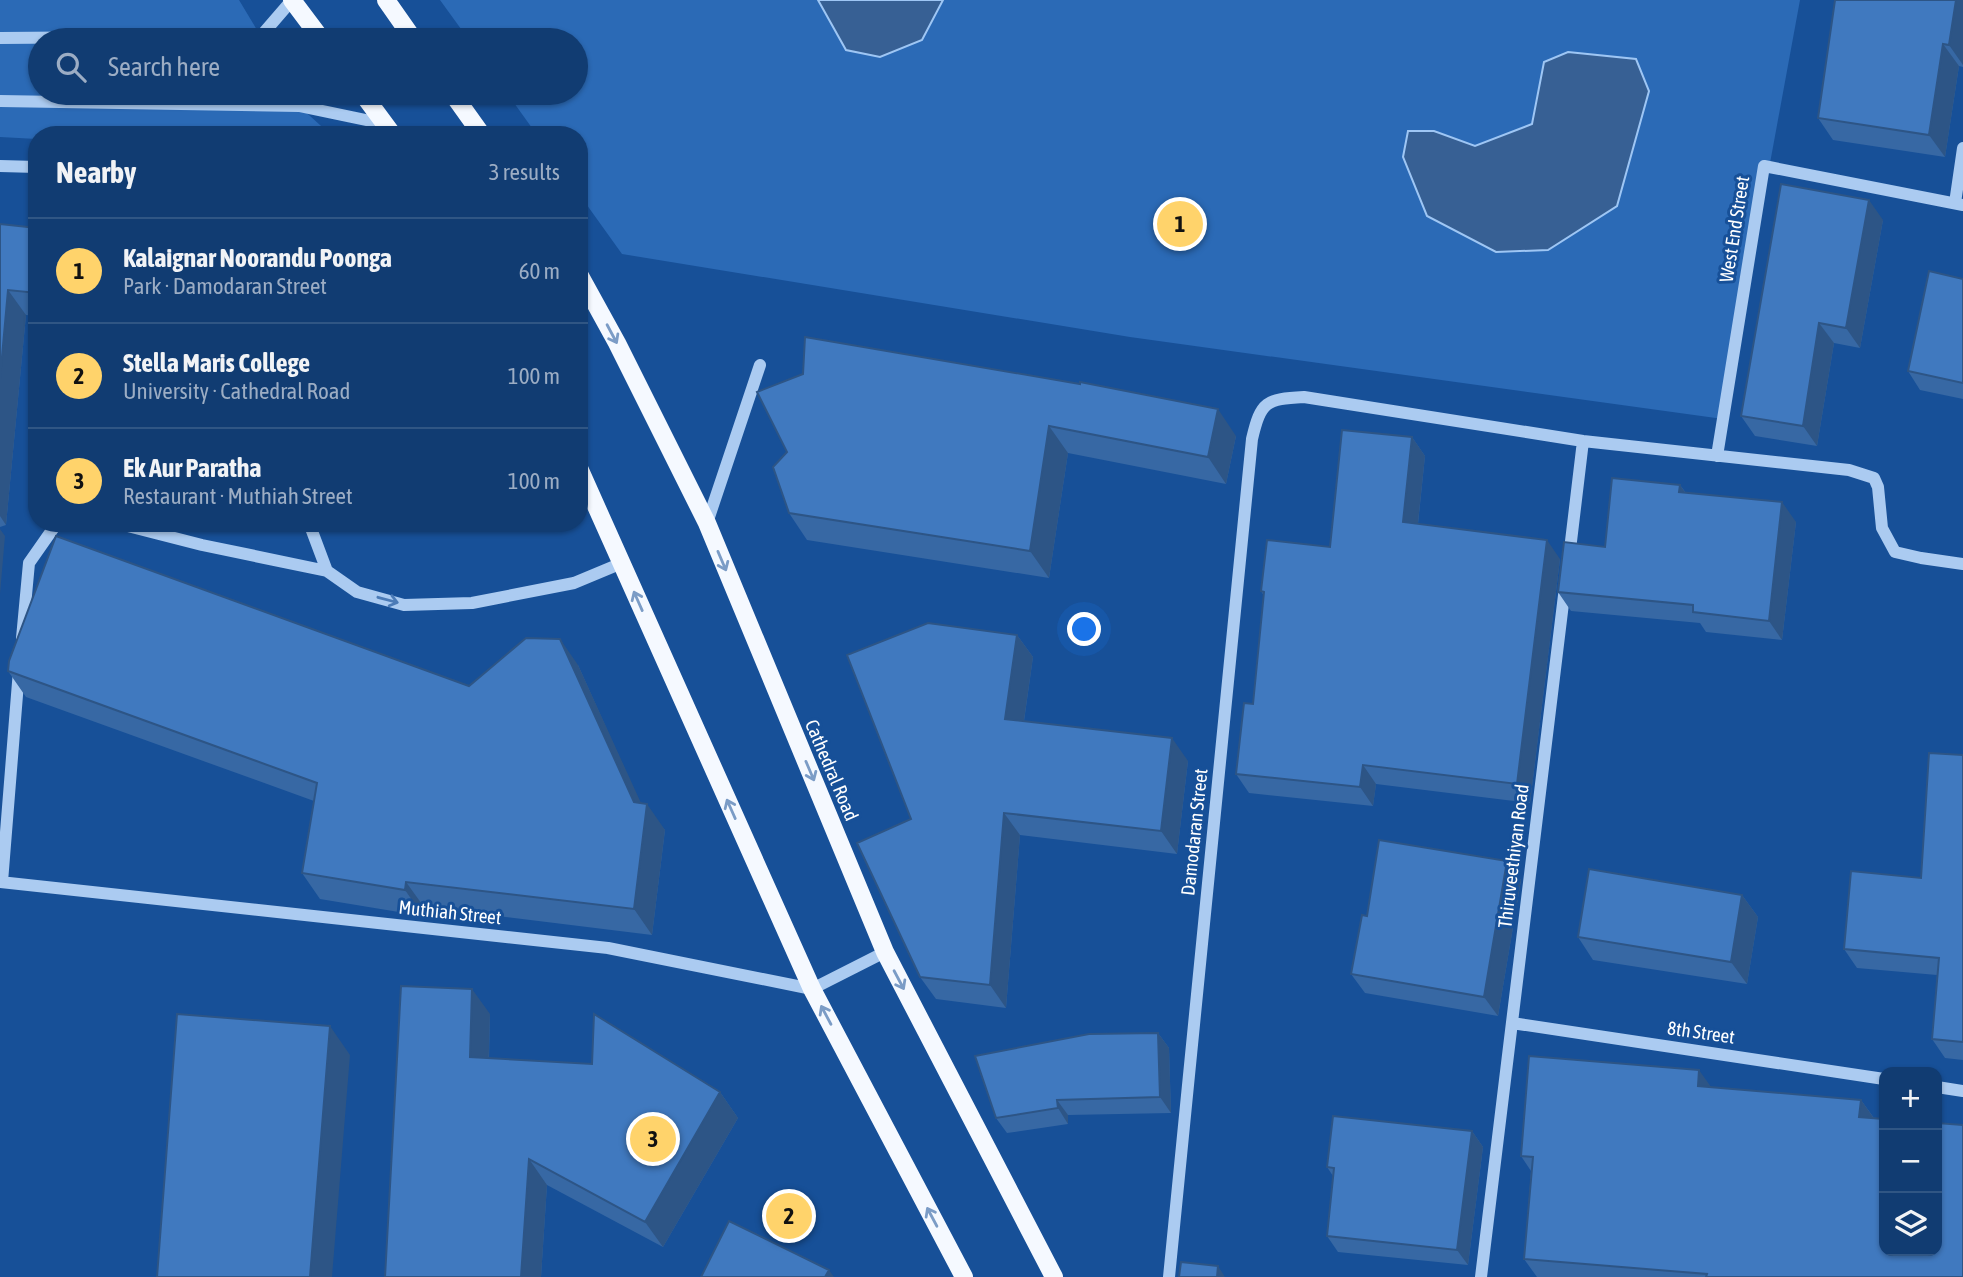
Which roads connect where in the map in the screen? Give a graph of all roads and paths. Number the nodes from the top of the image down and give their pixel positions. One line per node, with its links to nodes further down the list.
1 (292, 0): 3 (street); 4 (main road)
2 (386, 0): 5 (main road)
3 (268, 28)
4 (313, 28)
5 (406, 28)
6 (0, 38): 7 (street)
7 (28, 38)
8 (0, 101): 9 (street)
9 (28, 101)
10 (239, 105): 13 (street)
11 (371, 105): 14 (main road)
12 (461, 105): 15 (main road)
13 (377, 126)
14 (387, 126)
15 (476, 126)
16 (1963, 148): 19 (street)
17 (0, 166): 18 (street)
18 (28, 167)
19 (1959, 204): 23 (street, West End Street)
20 (588, 290): 25 (main road, Cathedral Road, one-way to 25)
21 (760, 365): 25 (street)
22 (1583, 441): 23 (street); 31 (street); 43 (street, Damodaran Street)
23 (1717, 456): 30 (street)
24 (588, 488): 29 (main road)
25 (707, 523): 35 (main road, Cathedral Road, one-way to 35)
26 (51, 532): 34 (street)
27 (151, 532): 32 (street)
28 (312, 532): 32 (street)
29 (622, 564): 32 (street, one-way to 29); 36 (main road, one-way to 29)
30 (1963, 564)
31 (1568, 566)
32 (327, 571)
33 (1566, 579): 37 (street, Thiruveethiyan Road)
34 (1, 882): 36 (street, Muthiah Street)
35 (885, 952): 36 (street); 42 (main road, Cathedral Road, one-way to 42)
36 (812, 989): 41 (main road, one-way to 36)
37 (1512, 1023): 38 (street, 8th Street); 44 (street, Thiruveethiyan Road)
38 (1879, 1078)
39 (1942, 1088): 40 (street)
40 (1963, 1091)
41 (964, 1277)
42 (1054, 1277)
43 (1169, 1277)
44 (1481, 1277)

